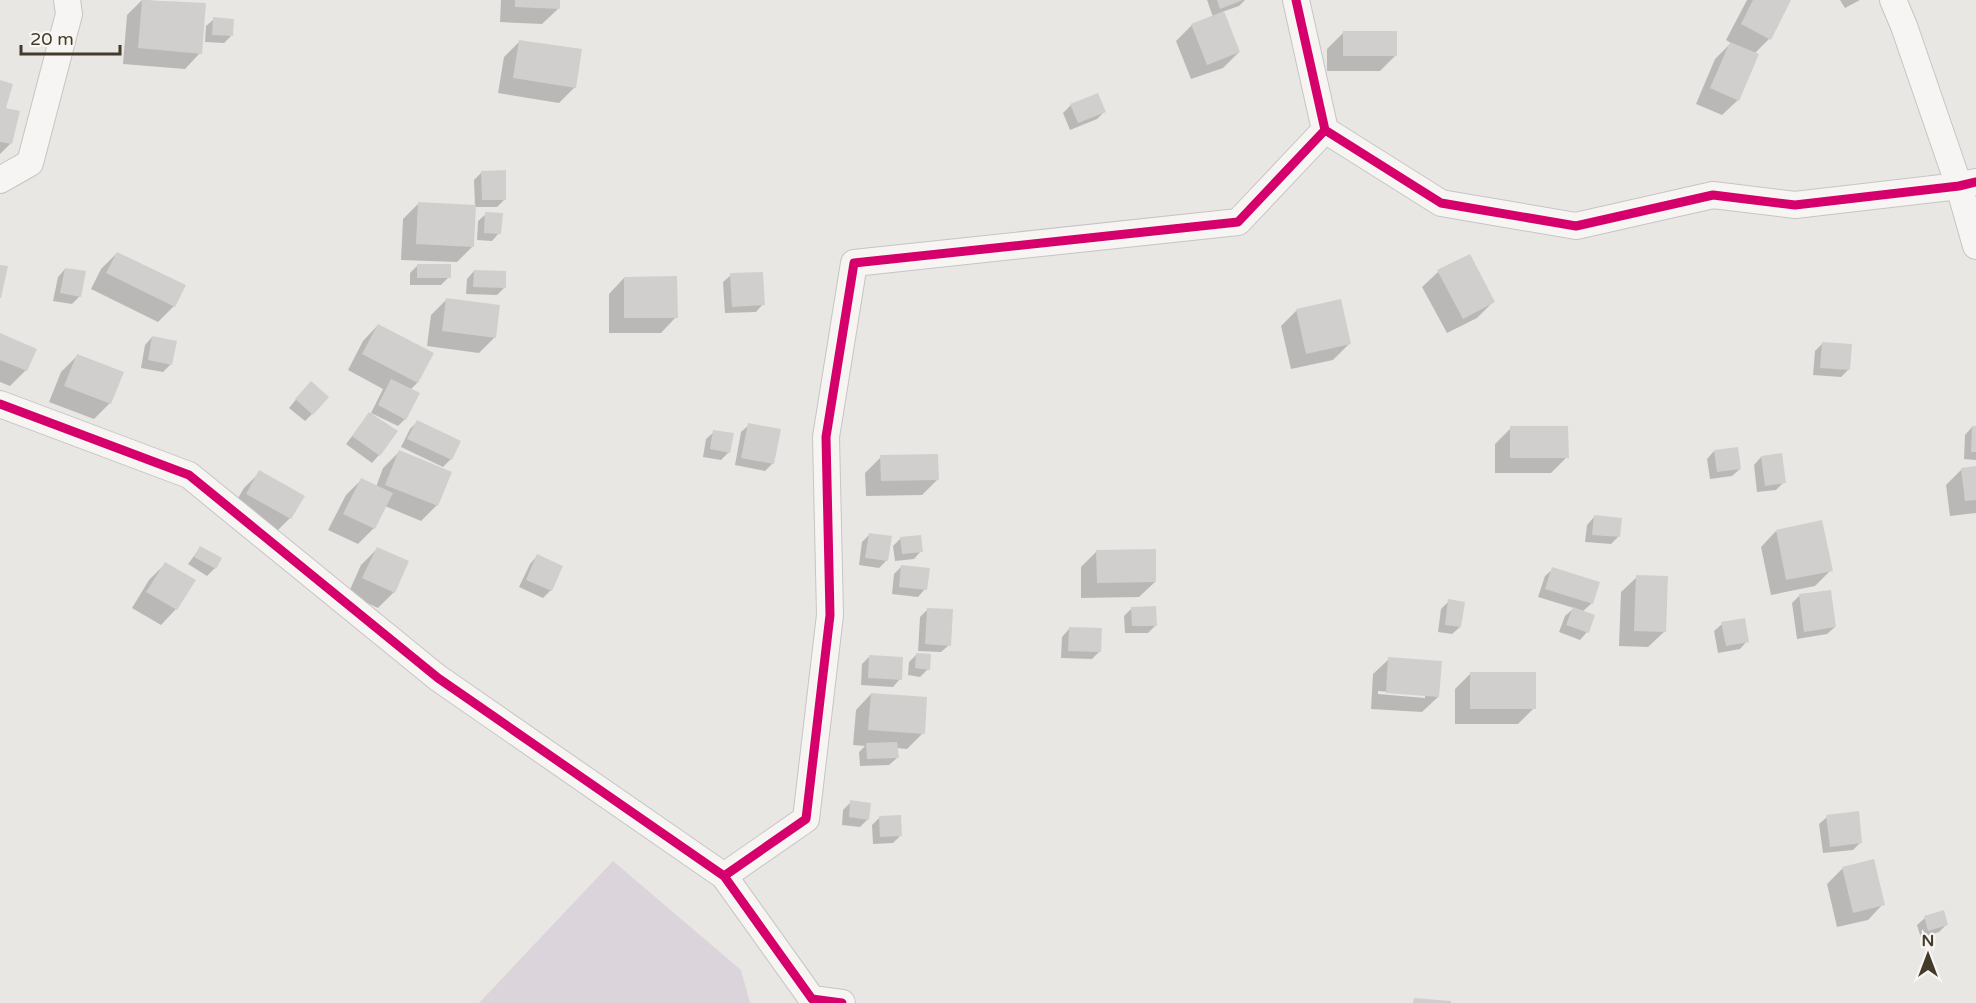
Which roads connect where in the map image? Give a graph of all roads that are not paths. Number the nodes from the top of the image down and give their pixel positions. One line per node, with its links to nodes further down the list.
1 (67, 0): 5 (street)
2 (1296, 0): 4 (street)
3 (1893, 0): 6 (street)
4 (1325, 130): 6 (street); 9 (street)
5 (0, 180)
6 (1967, 184): 7 (street)
7 (1976, 246)
8 (0, 404): 9 (street)
9 (724, 876): 10 (street)
10 (813, 1001): 11 (street)
11 (842, 1003)

